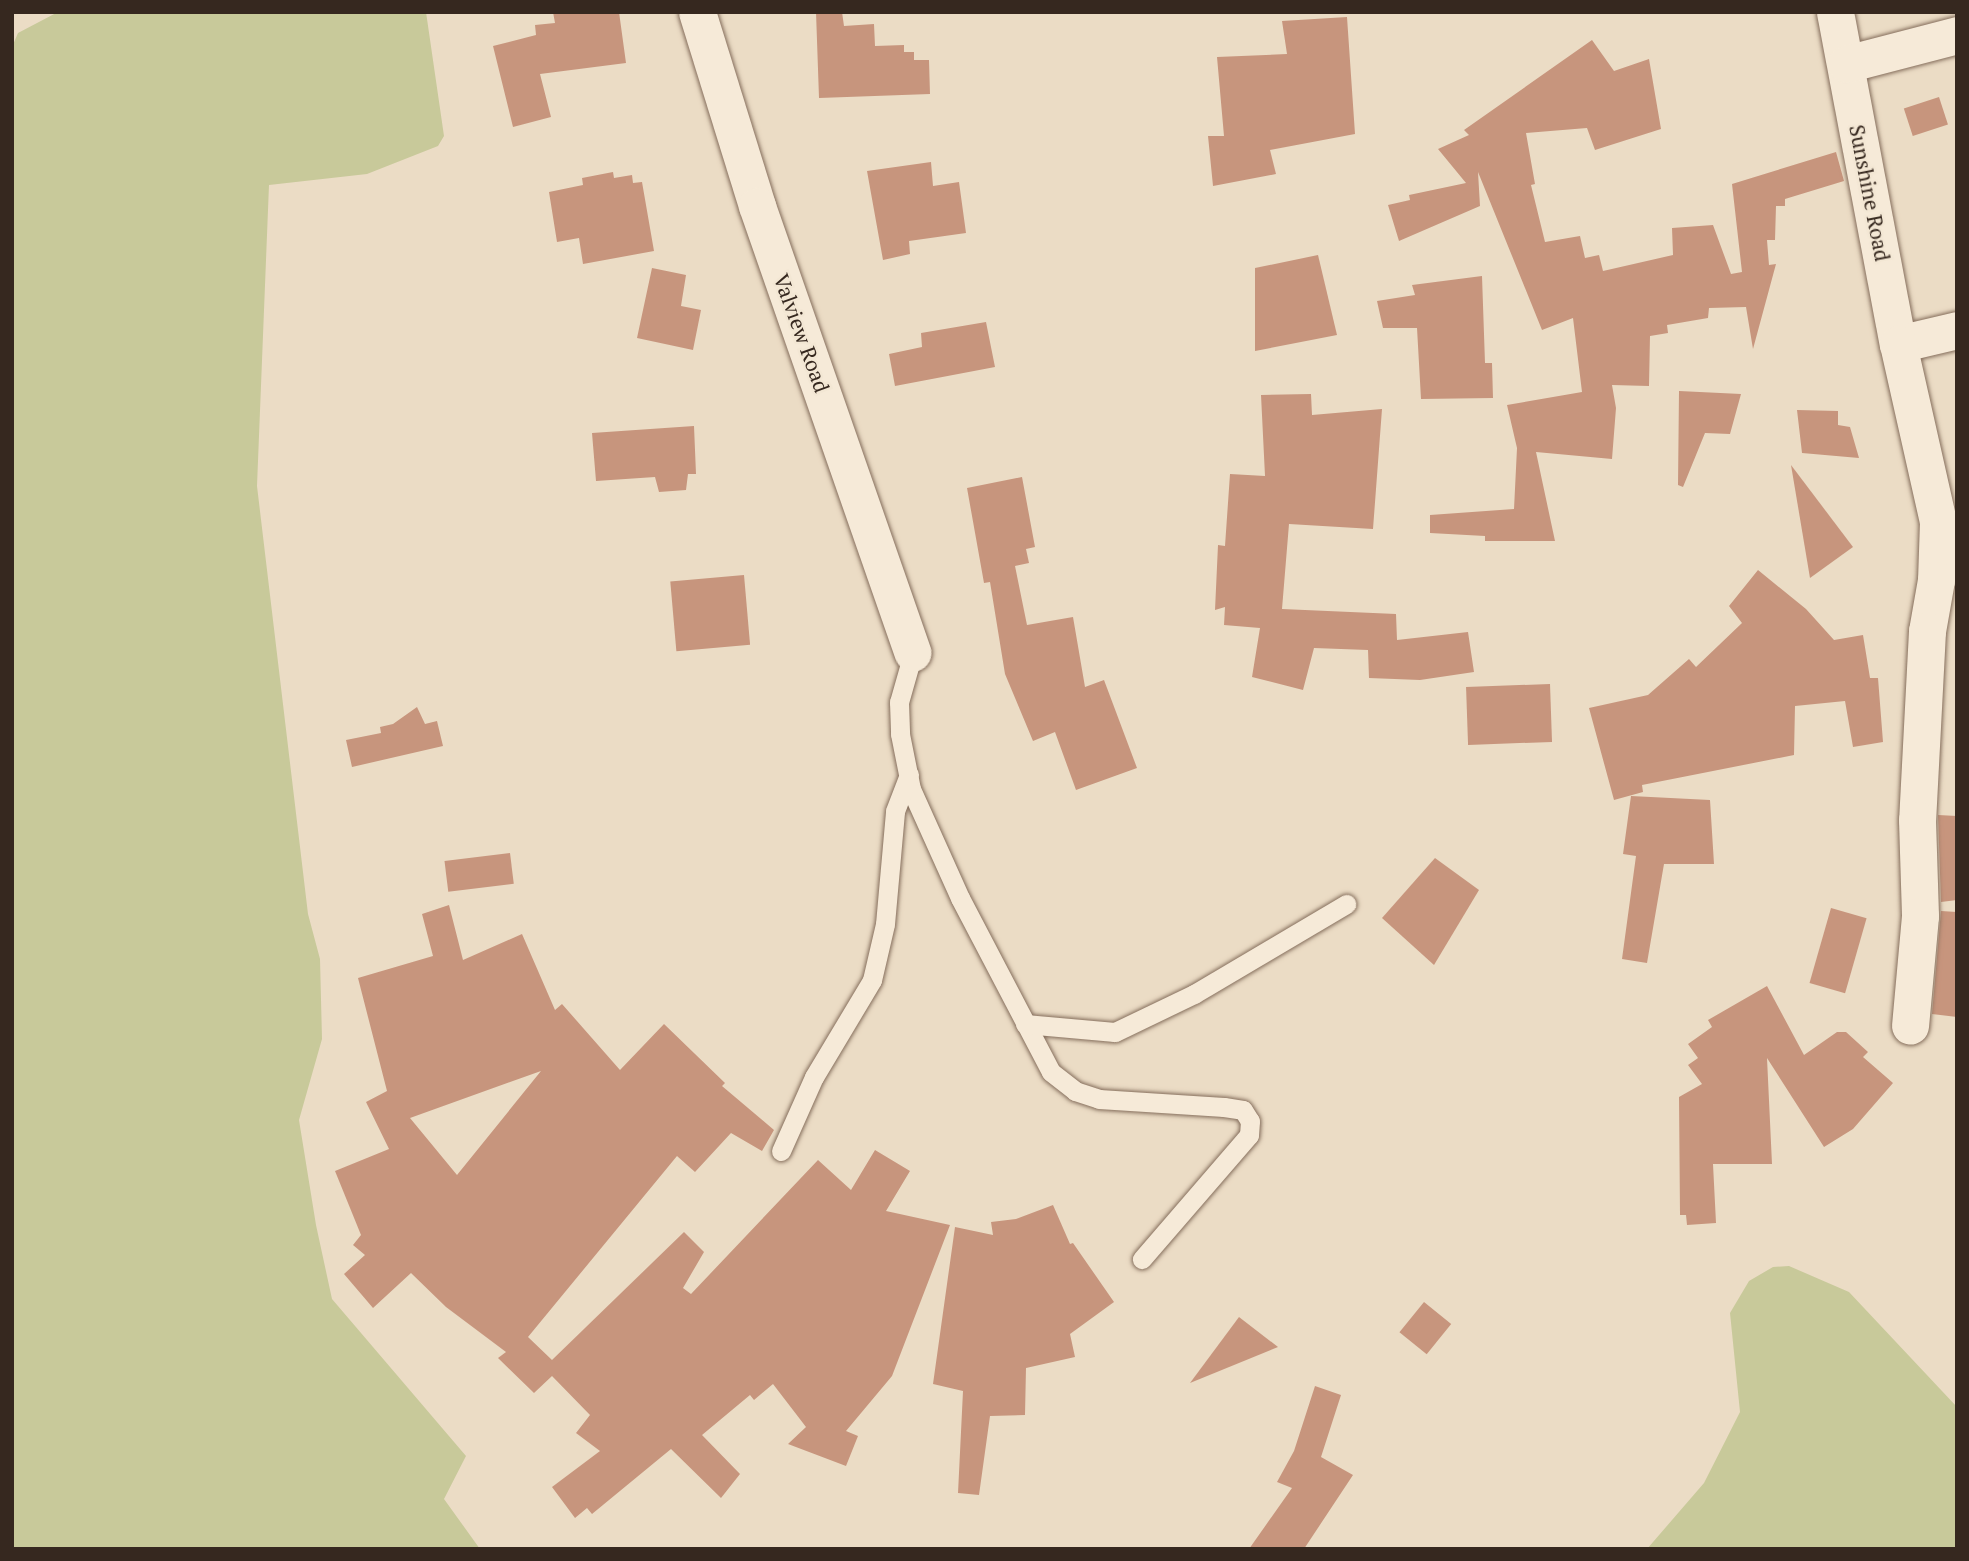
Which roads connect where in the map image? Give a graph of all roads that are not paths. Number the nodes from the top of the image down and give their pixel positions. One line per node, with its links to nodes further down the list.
1 (697, 12): 6 (street, Valview Road)
2 (1835, 12): 4 (street, Sunshine Road)
3 (1957, 35): 4 (street)
4 (1846, 64): 5 (street, Sunshine Road)
5 (1927, 337): 10 (street, Sunshine Road)
6 (913, 653): 7 (lane)
7 (909, 775): 9 (lane); 11 (lane)
8 (1346, 904): 9 (lane)
9 (1025, 1024): 12 (lane)
10 (1910, 1026)
11 (781, 1152)
12 (1142, 1259)

